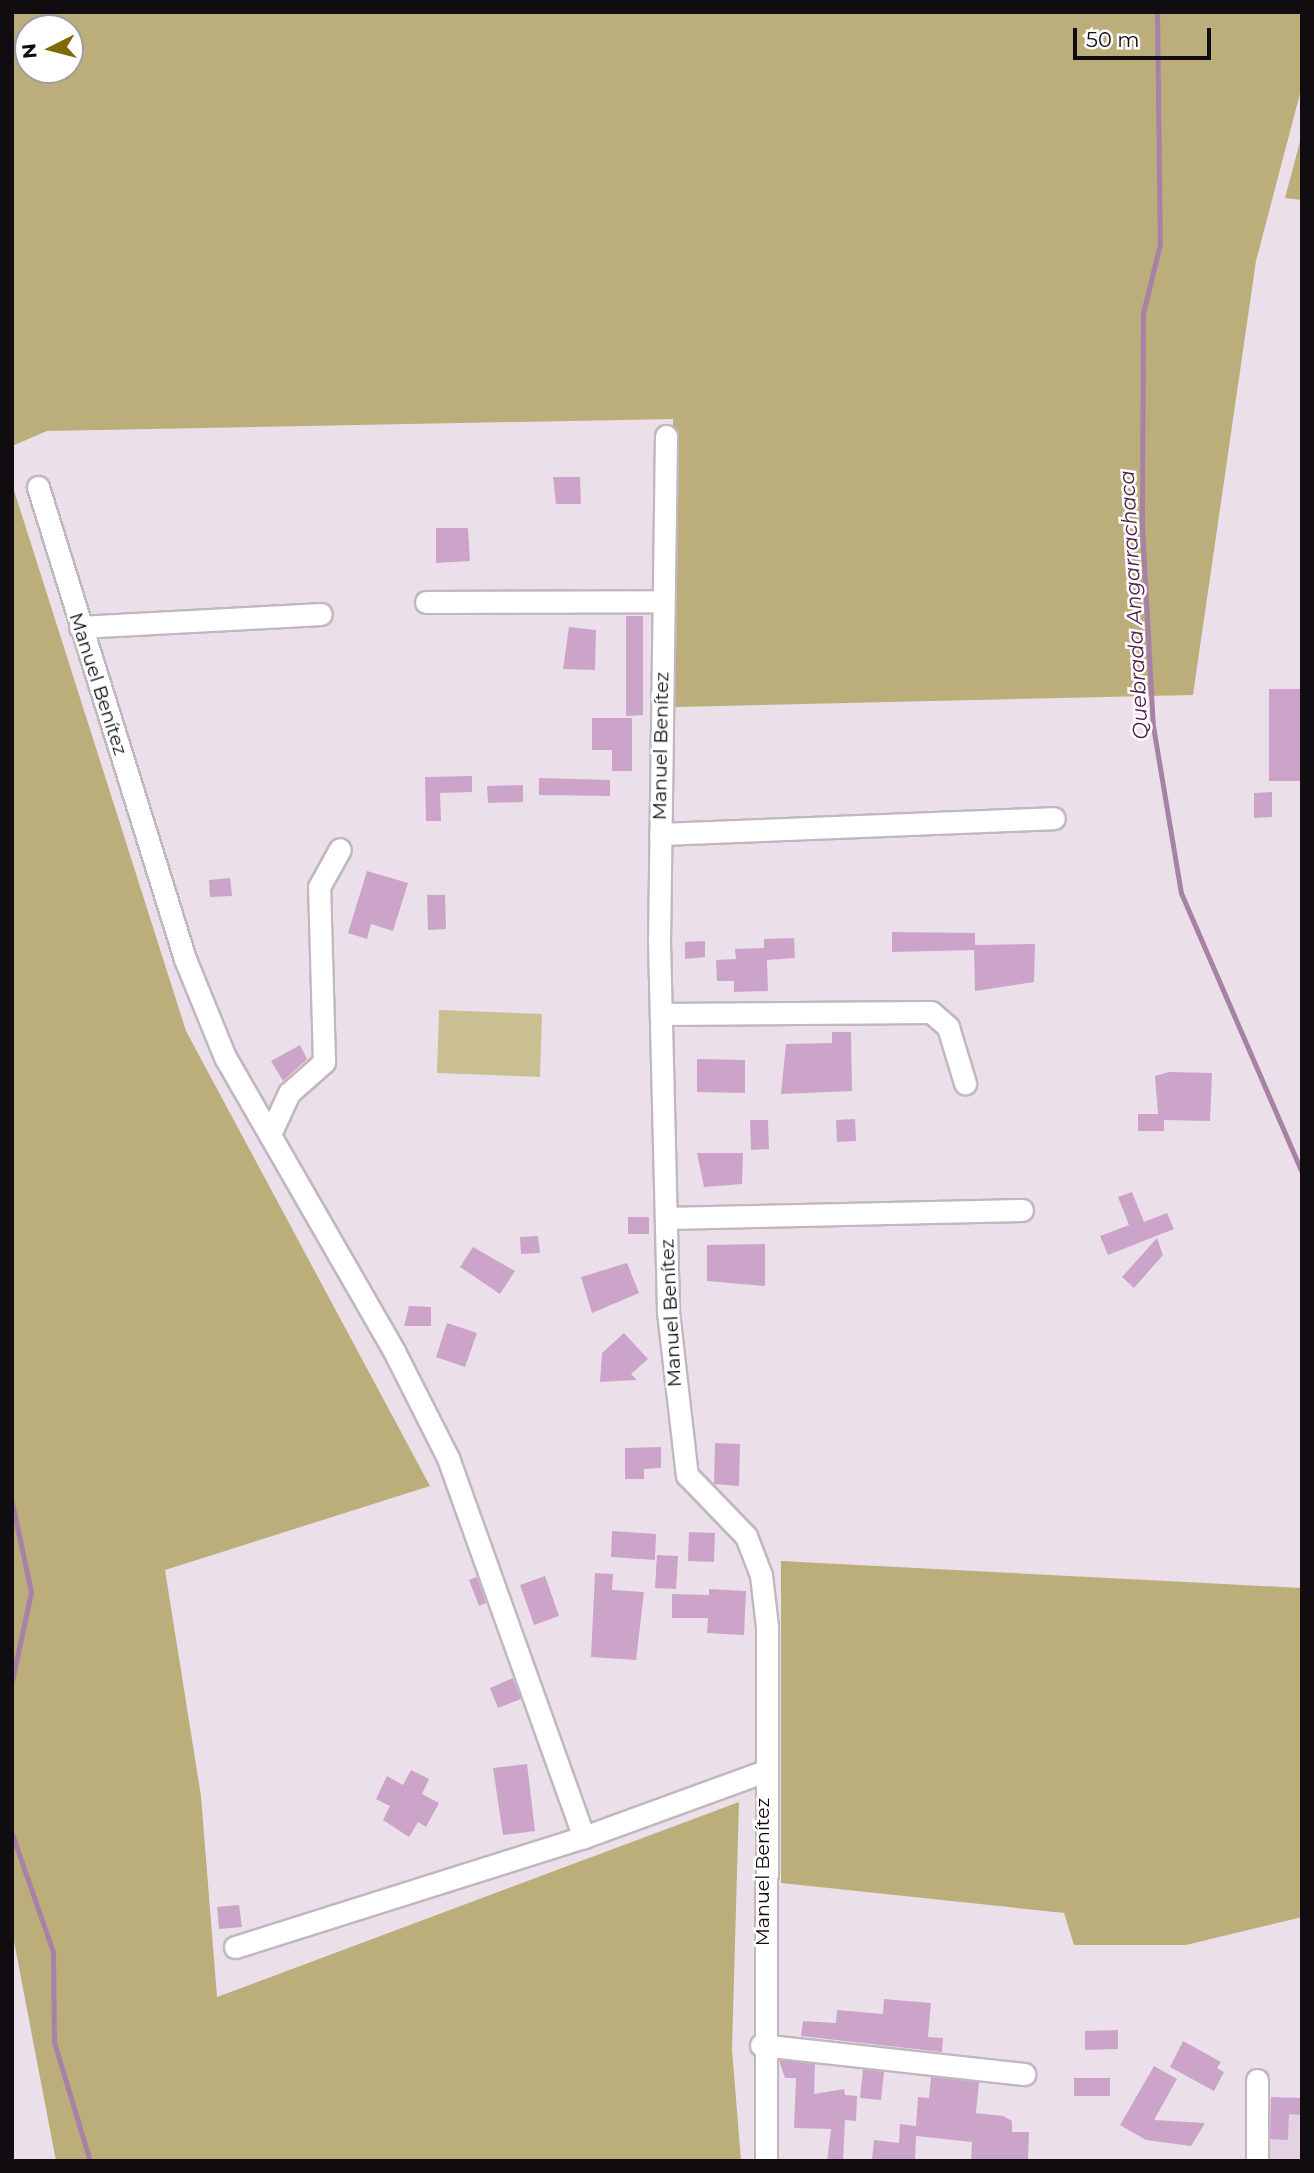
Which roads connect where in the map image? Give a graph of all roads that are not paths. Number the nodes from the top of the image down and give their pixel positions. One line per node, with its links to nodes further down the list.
1 (666, 436): 3 (street, Manuel Benítez)
2 (38, 486): 6 (street, Manuel Benítez)
3 (662, 601): 4 (street); 8 (street, Manuel Benítez)
4 (426, 602)
5 (321, 614): 6 (street)
6 (80, 627): 12 (street, Manuel Benítez)
7 (1054, 818): 8 (street)
8 (660, 834): 10 (street, Manuel Benítez)
9 (340, 849): 12 (street)
10 (661, 1014): 11 (street); 14 (street, Manuel Benítez)
11 (965, 1083)
12 (271, 1132): 16 (street, Manuel Benítez)
13 (1021, 1210): 14 (street)
14 (666, 1218): 15 (street, Manuel Benítez)
15 (763, 1772): 16 (street); 18 (street, Manuel Benítez)
16 (584, 1837): 17 (street)
17 (235, 1947)
18 (761, 2045): 19 (street); 21 (street, Manuel Benítez)
19 (1024, 2074)
20 (1257, 2080): 22 (street)
21 (766, 2161)
22 (1257, 2161)

